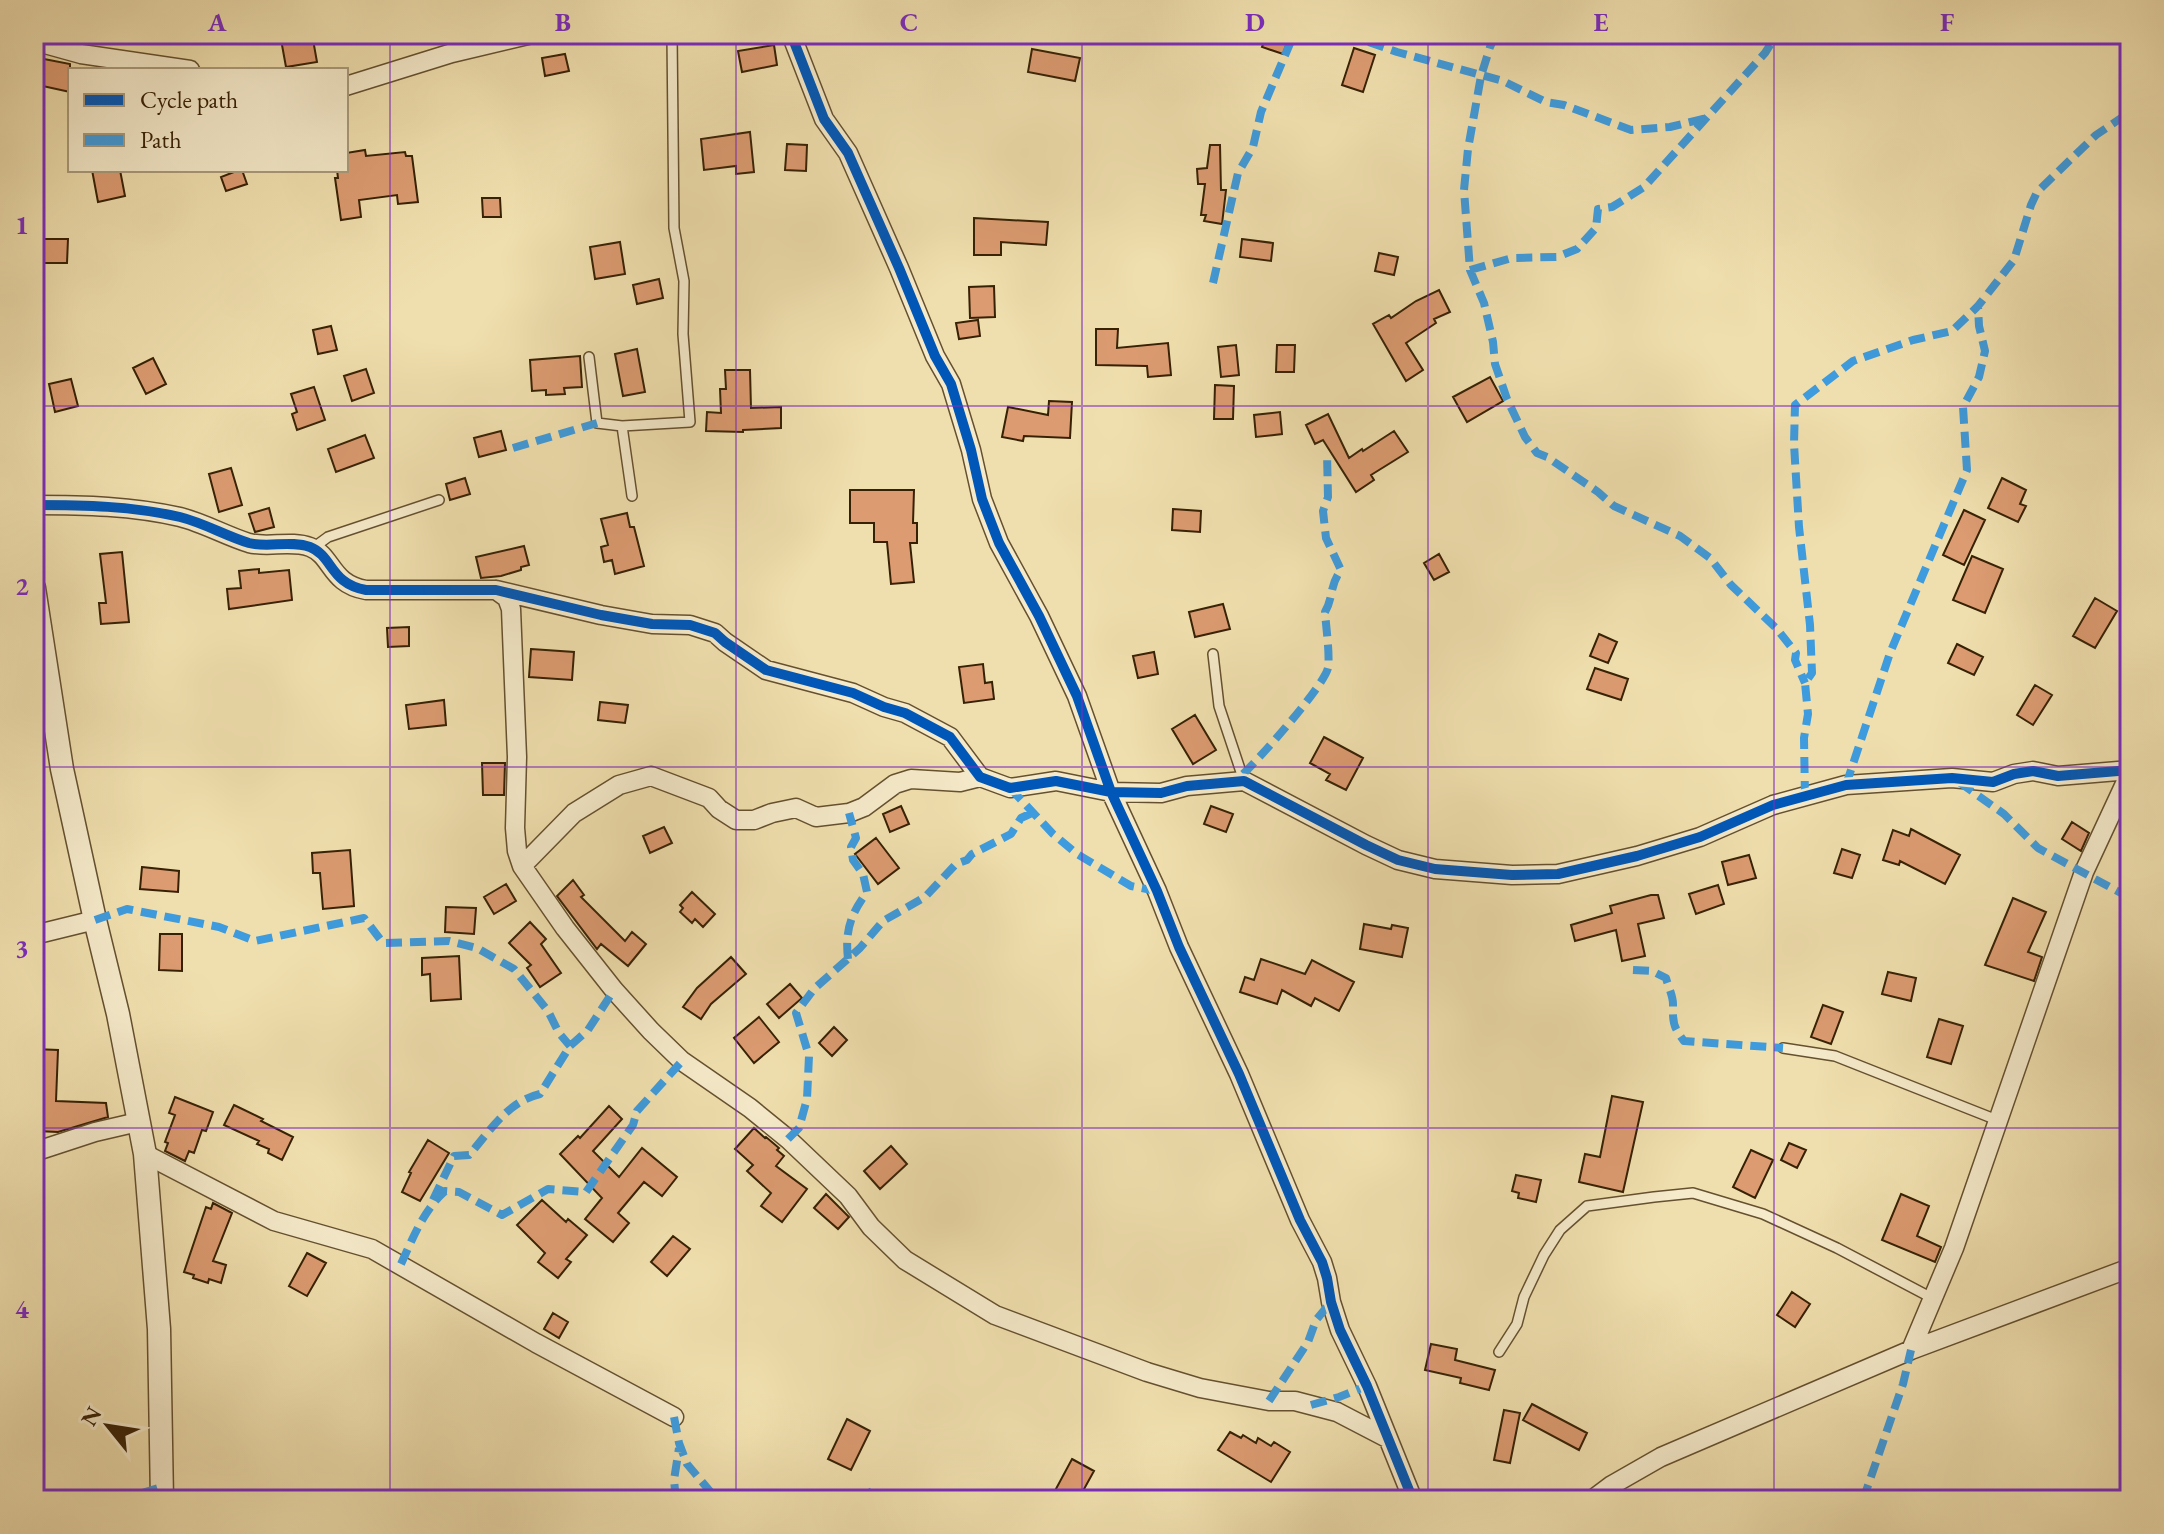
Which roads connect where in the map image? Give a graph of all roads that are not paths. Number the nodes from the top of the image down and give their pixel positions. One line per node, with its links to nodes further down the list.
1 (532, 34): 6 (street)
2 (672, 34): 8 (lane)
3 (791, 34): 19 (street)
4 (34, 41): 5 (street)
5 (176, 68)
6 (348, 85)
7 (589, 357): 8 (lane)
8 (622, 426): 9 (lane)
9 (632, 496)
10 (439, 500): 12 (lane)
11 (34, 505): 12 (street)
12 (313, 548): 14 (street)
13 (34, 588): 21 (street)
14 (496, 590): 17 (street); 20 (street)
15 (1213, 654): 18 (lane)
16 (2130, 772): 18 (street); 24 (street)
17 (980, 777): 19 (street); 20 (street)
18 (1244, 781): 19 (street)
19 (1111, 792): 33 (street)
20 (522, 866): 33 (street)
21 (95, 920): 22 (street); 25 (street)
22 (34, 935)
23 (1783, 1048): 24 (lane)
24 (1997, 1120): 29 (street)
25 (138, 1122): 26 (street); 27 (street)
26 (34, 1152)
27 (145, 1154): 32 (street); 34 (street)
28 (2130, 1268): 30 (street)
29 (1932, 1298): 30 (street); 31 (lane)
30 (1911, 1350): 36 (street)
31 (1499, 1352)
32 (674, 1417)
33 (1387, 1438): 35 (street)
34 (162, 1500)
35 (1413, 1500)
36 (1592, 1500)

